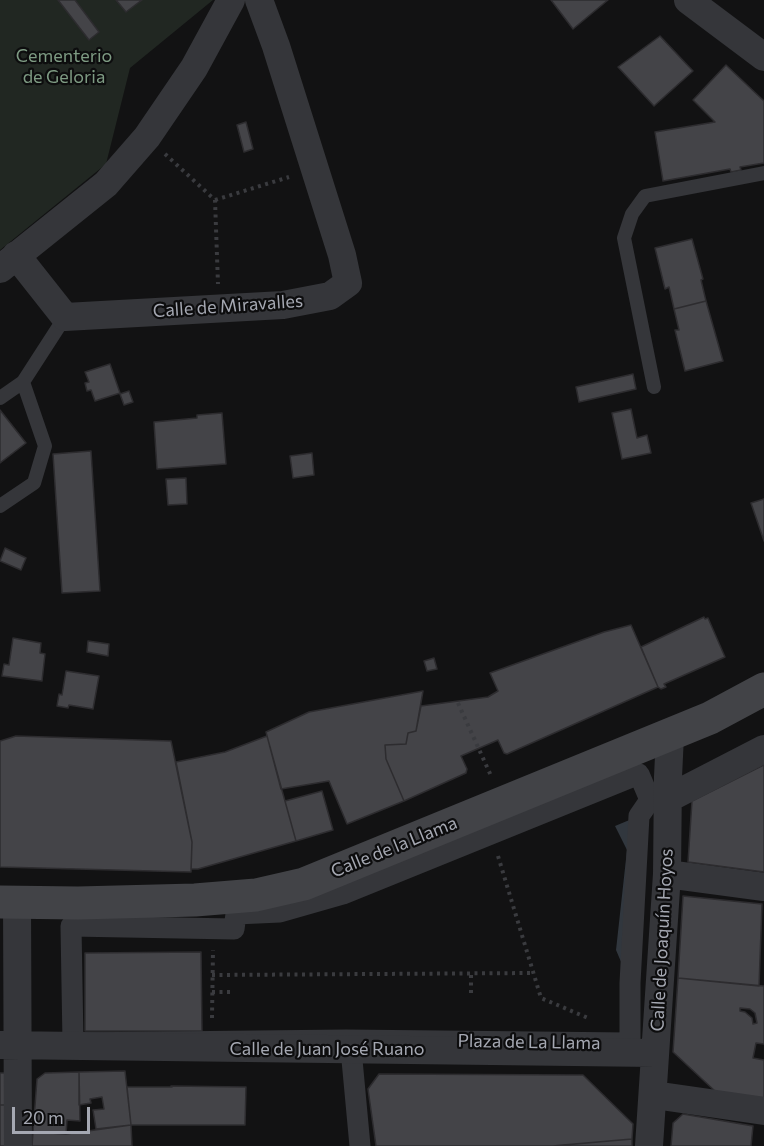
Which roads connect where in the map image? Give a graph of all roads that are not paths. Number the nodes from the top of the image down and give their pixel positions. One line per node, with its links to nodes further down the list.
1 (231, 0): 6 (street)
2 (259, 0): 7 (street, Calle de Miravalles)
3 (688, 0): 4 (street)
4 (764, 57)
5 (764, 173): 9 (lane)
6 (8, 262): 7 (street)
7 (65, 317): 8 (lane)
8 (22, 382): 10 (lane); 11 (lane)
9 (654, 387)
10 (0, 398)
11 (0, 506)
12 (764, 689): 13 (main road, Calle de la Llama)
13 (670, 735): 15 (street, Calle de Joaquín Hoyos); 18 (main road, Calle de la Llama)
14 (764, 749): 15 (street)
15 (669, 798): 16 (street, Calle de Joaquín Hoyos)
16 (667, 874): 17 (street); 22 (street, Calle de Joaquín Hoyos)
17 (764, 886)
18 (8, 902): 20 (street)
19 (630, 1035): 19 (street, Plaza de La Llama)
20 (9, 1045): 21 (street, Calle de Juan José Ruano); 25 (street)
21 (351, 1049): 22 (street, Calle de Juan José Ruano); 26 (street)
22 (655, 1053): 23 (street, Calle de Joaquín Hoyos)
23 (654, 1095): 24 (street); 27 (street, Calle de Joaquín Hoyos)
24 (764, 1110)
25 (18, 1146)
26 (360, 1146)
27 (649, 1146)

